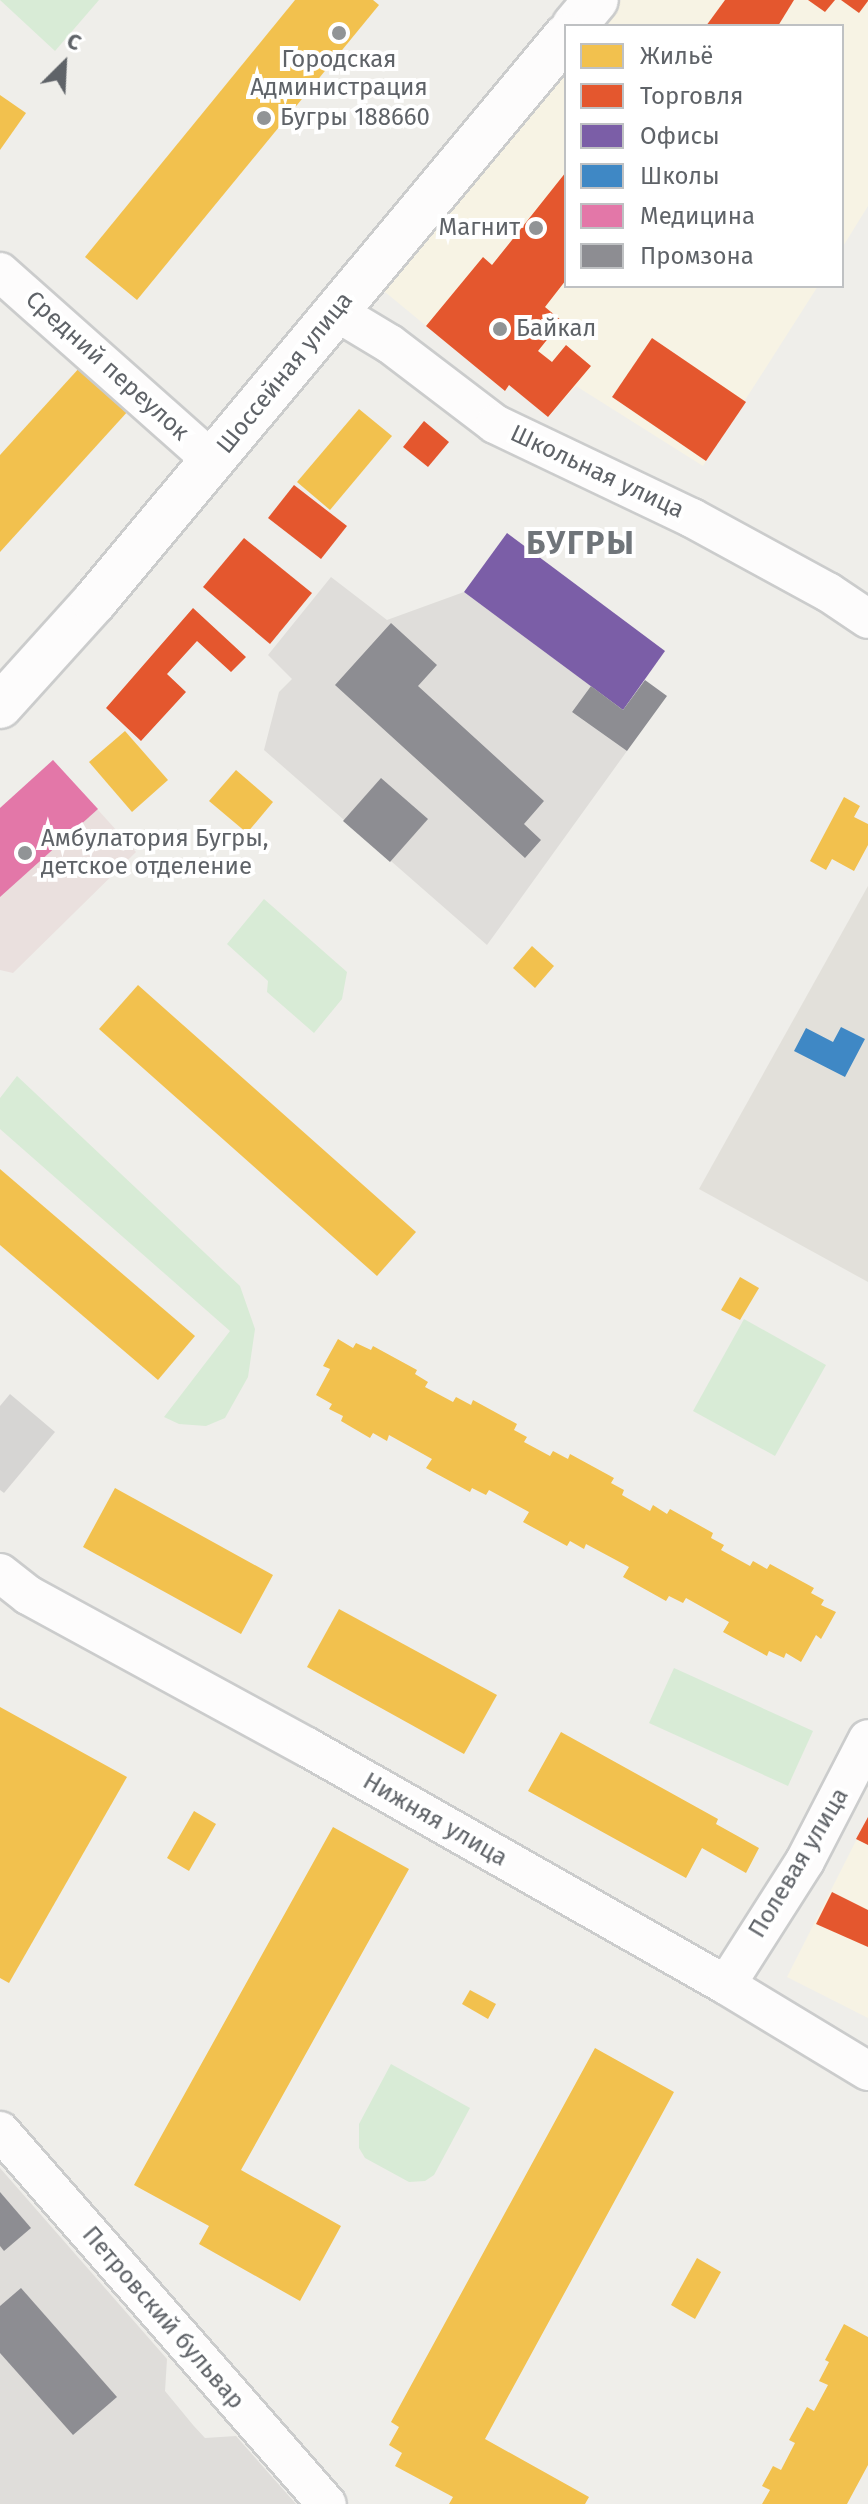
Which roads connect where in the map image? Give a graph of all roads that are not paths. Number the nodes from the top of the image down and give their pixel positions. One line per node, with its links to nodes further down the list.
1 (596, 0): 2 (main road)
2 (576, 24)
3 (564, 38): 5 (main road, Шоссейная улица)
4 (0, 272): 6 (street, Средний переулок)
5 (335, 311): 6 (main road, Шоссейная улица); 7 (street, Школьная улица)
6 (213, 461): 8 (main road, Шоссейная улица)
7 (868, 619)
8 (0, 706)
9 (0, 1573): 11 (street, Нижняя улица)
10 (868, 1739): 11 (street, Полевая улица)
11 (726, 1985): 12 (street, Нижняя улица)
12 (868, 2071)
13 (0, 2131): 14 (street, Петровский бульвар)
14 (327, 2504)

